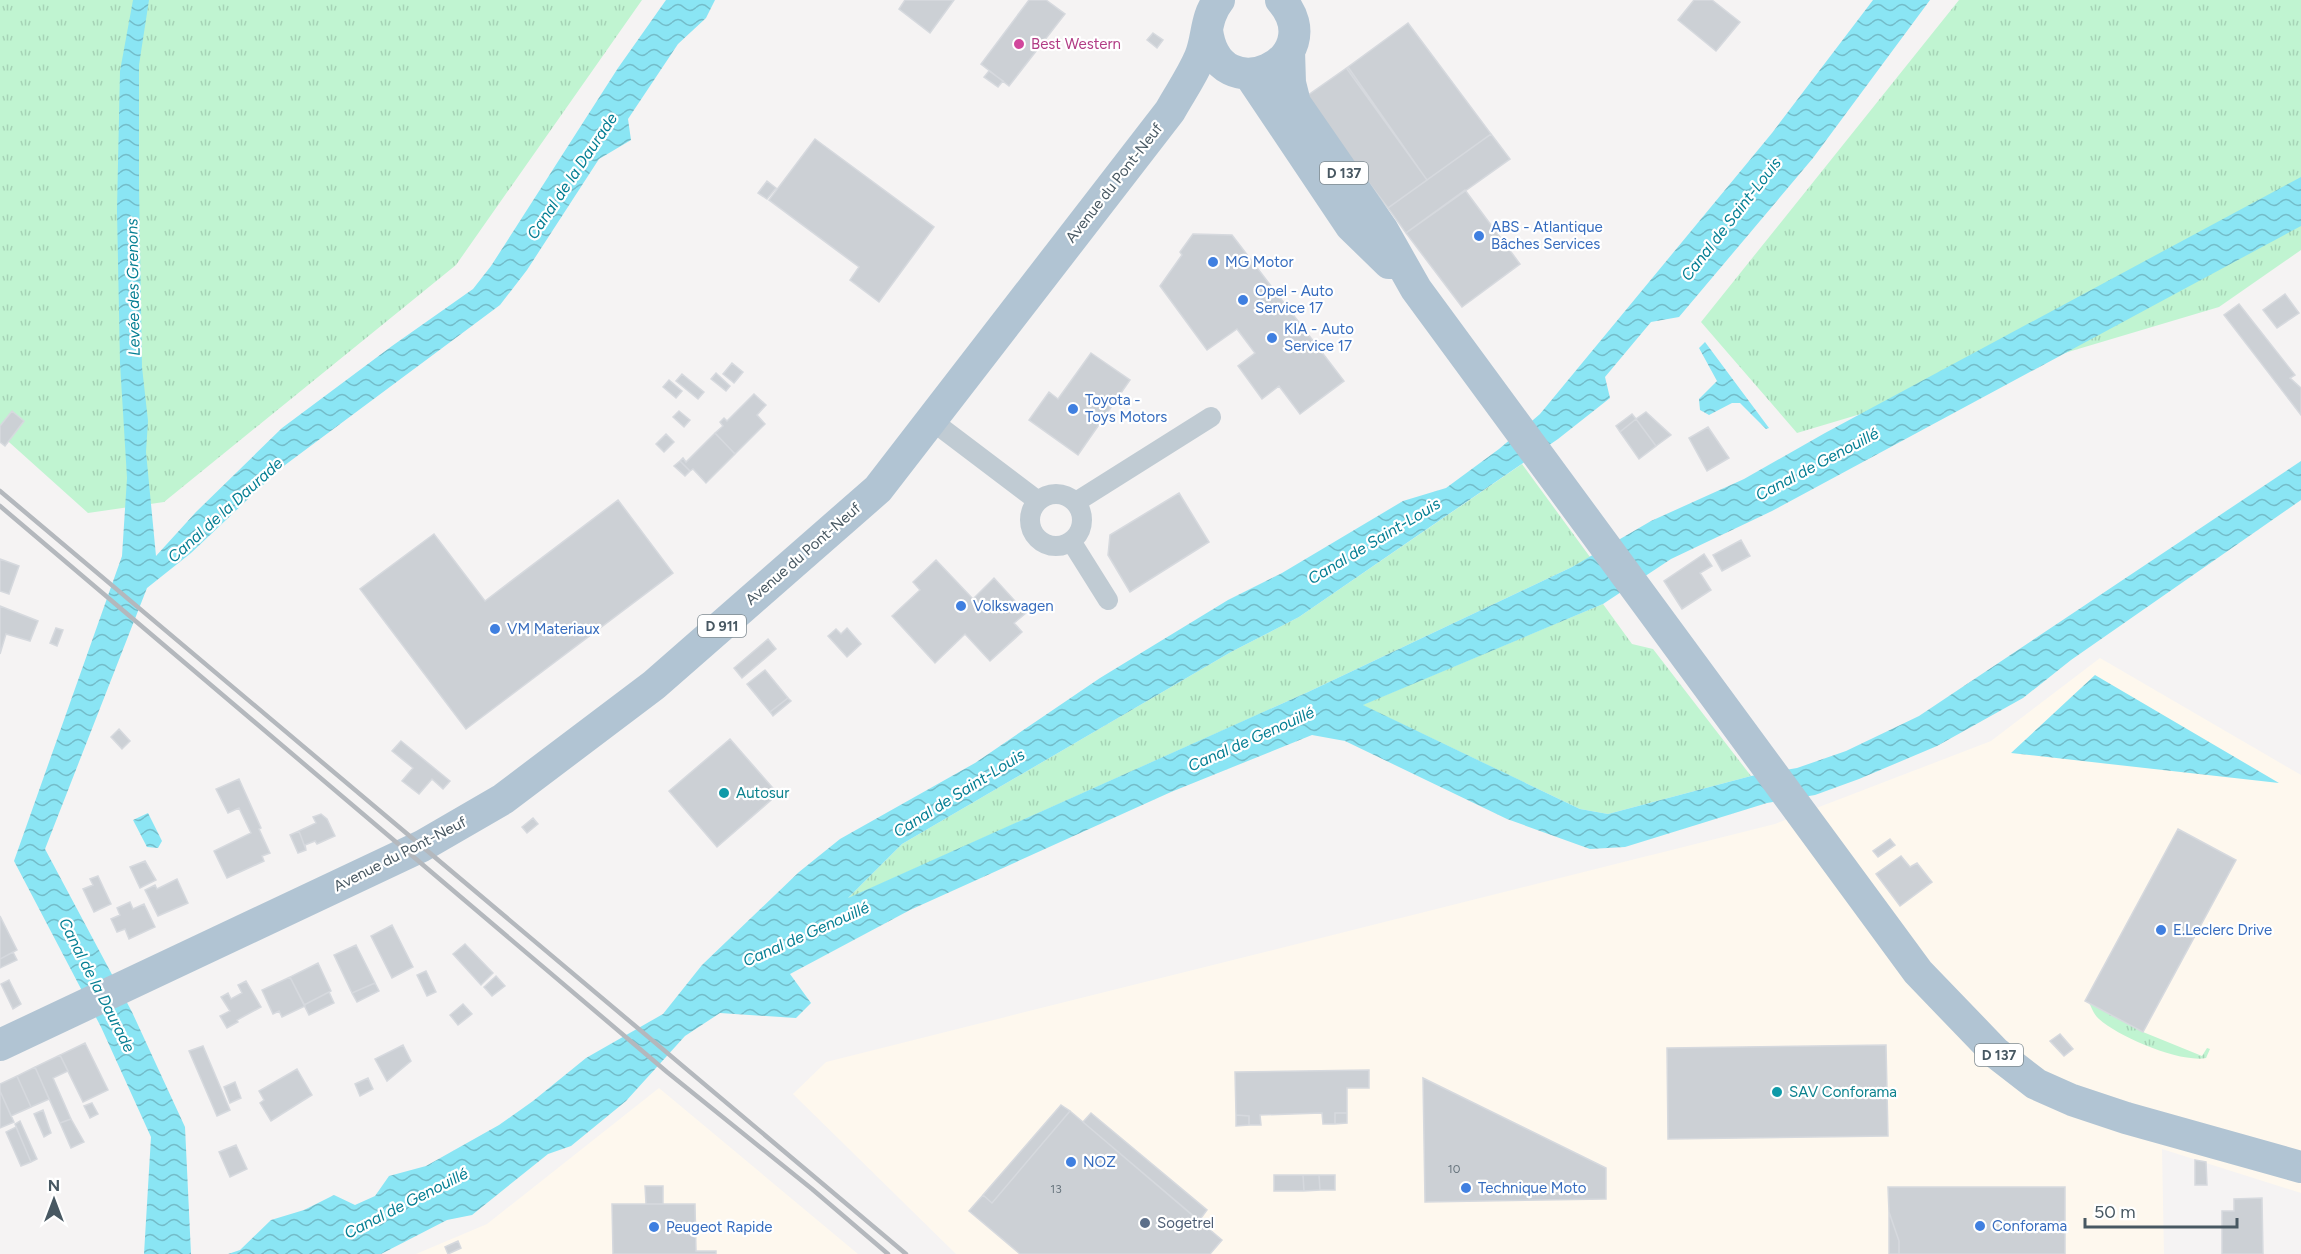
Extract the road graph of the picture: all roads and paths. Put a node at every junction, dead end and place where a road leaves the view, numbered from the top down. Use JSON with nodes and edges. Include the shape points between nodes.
{"nodes":[{"id":1,"x":1290,"y":6,"type":"edge"},
{"id":2,"x":1207,"y":12,"type":"edge"},
{"id":3,"x":1289,"y":51,"type":"junction"},
{"id":4,"x":1242,"y":73,"type":"junction"},
{"id":5,"x":1170,"y":111,"type":"junction"},
{"id":6,"x":1416,"y":289,"type":"junction"},
{"id":7,"x":1211,"y":417,"type":"dead end"},
{"id":8,"x":931,"y":420,"type":"junction"},
{"id":9,"x":1038,"y":501,"type":"junction"},
{"id":10,"x":1076,"y":502,"type":"junction"},
{"id":11,"x":1071,"y":542,"type":"junction"},
{"id":12,"x":1108,"y":600,"type":"dead end"},
{"id":13,"x":0,"y":1045,"type":"edge"},
{"id":14,"x":2301,"y":1167,"type":"edge"}],
"edges":[{"from":1,"to":3,"type":"main road","via":[[1293,41]]},
{"from":2,"to":4,"type":"main road","via":[[1208,43],[1214,56]]},
{"from":2,"to":5,"type":"main road","number":"D 911","via":[[1201,55]]},
{"from":3,"to":4,"type":"main road","via":[[1272,69]]},
{"from":3,"to":6,"type":"main road","number":"D 137","via":[[1295,103],[1382,229]]},
{"from":4,"to":5,"type":"main road","number":"D 911","via":[[1212,83]]},
{"from":4,"to":6,"type":"main road","number":"D 137","via":[[1351,226]]},
{"from":5,"to":8,"type":"main road","name":"Avenue du Pont-Neuf","number":"D 911"},
{"from":6,"to":14,"type":"main road","number":"D 137","via":[[1918,972],[1996,1053],[2036,1084],[2072,1100]]},
{"from":7,"to":10,"type":"street"},
{"from":8,"to":9,"type":"street"},
{"from":8,"to":13,"type":"main road","name":"Avenue du Pont-Neuf","number":"D 911","via":[[878,489],[654,686],[503,799],[410,852]]},
{"from":9,"to":10,"type":"street","via":[[1062,494]]},
{"from":9,"to":11,"type":"street","via":[[1030,516],[1034,533],[1046,544]]},
{"from":10,"to":11,"type":"street","via":[[1082,527]]},
{"from":11,"to":12,"type":"street"}]}
